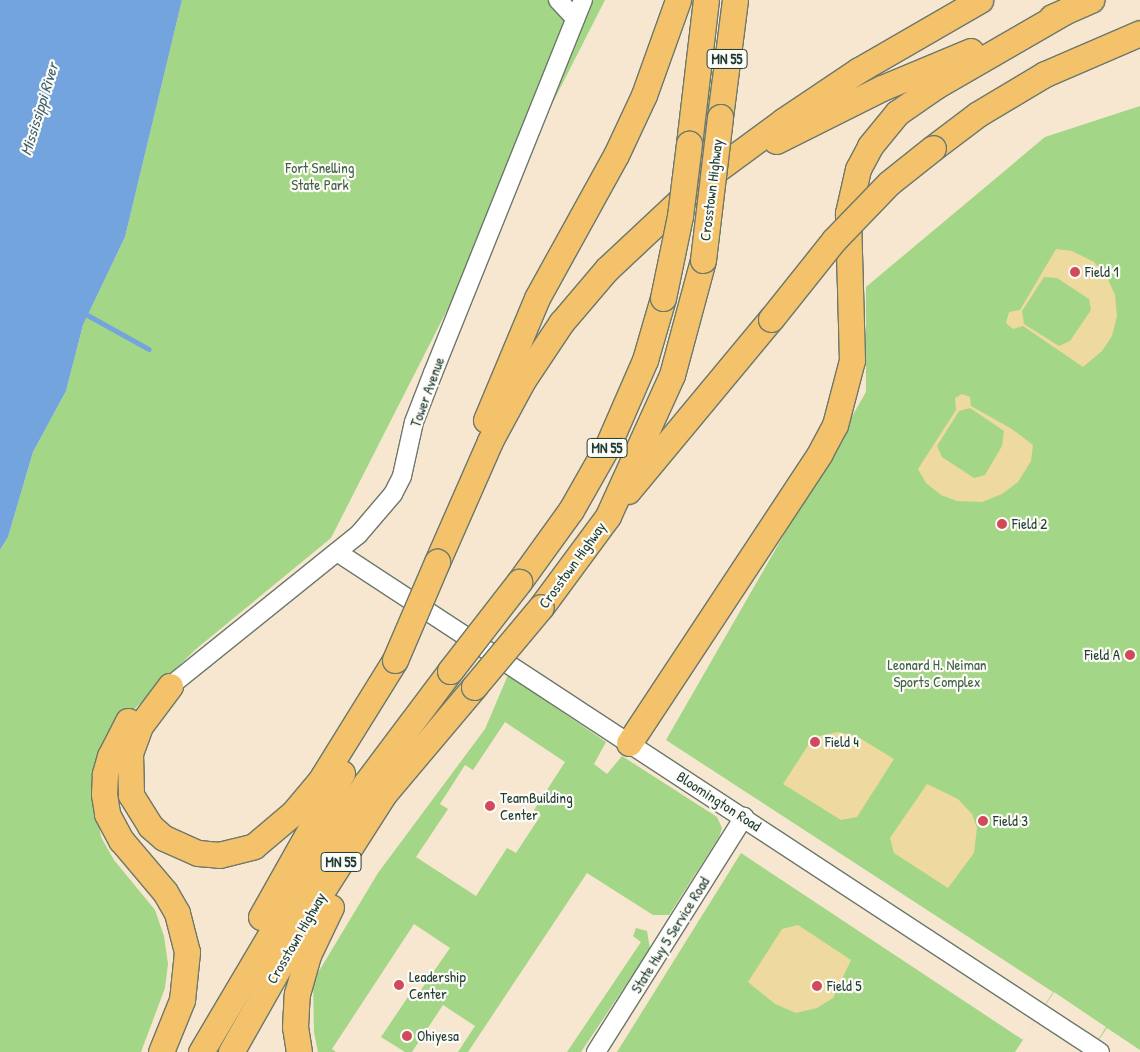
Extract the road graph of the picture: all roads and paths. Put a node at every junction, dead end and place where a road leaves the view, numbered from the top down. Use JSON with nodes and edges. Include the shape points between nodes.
{"nodes":[{"id":1,"x":558,"y":0,"type":"edge"},
{"id":2,"x":583,"y":0,"type":"edge"},
{"id":3,"x":678,"y":0,"type":"edge"},
{"id":4,"x":706,"y":0,"type":"edge"},
{"id":5,"x":735,"y":0,"type":"edge"},
{"id":6,"x":980,"y":0,"type":"edge"},
{"id":7,"x":1091,"y":0,"type":"edge"},
{"id":8,"x":1066,"y":11,"type":"junction"},
{"id":9,"x":575,"y":18,"type":"junction"},
{"id":10,"x":1140,"y":33,"type":"edge"},
{"id":11,"x":732,"y":160,"type":"junction"},
{"id":12,"x":608,"y":516,"type":"junction"},
{"id":13,"x":337,"y":552,"type":"junction"},
{"id":14,"x":437,"y":562,"type":"junction"},
{"id":15,"x":395,"y":660,"type":"junction"},
{"id":16,"x":170,"y":686,"type":"junction"},
{"id":17,"x":474,"y":687,"type":"junction"},
{"id":18,"x":629,"y":743,"type":"junction"},
{"id":19,"x":744,"y":817,"type":"junction"},
{"id":20,"x":161,"y":1052,"type":"edge"},
{"id":21,"x":189,"y":1052,"type":"edge"},
{"id":22,"x":201,"y":1052,"type":"edge"},
{"id":23,"x":231,"y":1052,"type":"edge"},
{"id":24,"x":299,"y":1052,"type":"edge"},
{"id":25,"x":596,"y":1052,"type":"edge"},
{"id":26,"x":1100,"y":1052,"type":"edge"}],
"edges":[{"from":1,"to":9,"type":"street"},
{"from":2,"to":9,"type":"street","name":"Tower Avenue"},
{"from":3,"to":14,"type":"highway","via":[[644,95],[616,155],[537,298],[479,436]]},
{"from":4,"to":22,"type":"highway","name":"Crosstown Highway","number":"MN 55","bridge":true,"via":[[680,216],[663,298],[646,360],[608,445],[571,510],[366,783],[316,856]]},
{"from":5,"to":12,"type":"highway","name":"Crosstown Highway","number":"MN 55","bridge":true,"via":[[703,260],[672,375]]},
{"from":6,"to":11,"type":"highway","via":[[860,70],[783,121]]},
{"from":7,"to":8,"type":"highway"},
{"from":8,"to":11,"type":"highway","via":[[882,88]]},
{"from":8,"to":18,"type":"highway","via":[[936,86],[897,114],[870,146],[858,169],[848,213],[852,360],[835,425],[820,453]]},
{"from":9,"to":13,"type":"street","name":"Tower Avenue","via":[[414,422],[402,476],[393,494],[358,535]]},
{"from":10,"to":12,"type":"highway","bridge":true,"via":[[1045,74],[978,114],[889,183],[834,240]]},
{"from":11,"to":14,"type":"highway","via":[[700,182],[614,263],[561,323],[523,380],[490,441]]},
{"from":12,"to":17,"type":"highway","name":"Crosstown Highway","number":"MN 55","bridge":true,"via":[[541,607]]},
{"from":13,"to":16,"type":"street","name":"Tower Avenue"},
{"from":13,"to":18,"type":"street","name":"Bloomington Road"},
{"from":14,"to":15,"type":"highway","bridge":true},
{"from":15,"to":16,"type":"highway","via":[[320,781],[294,813],[254,846],[219,855],[198,853],[164,838],[150,826],[132,795],[130,753],[140,726]]},
{"from":15,"to":21,"type":"highway","via":[[350,758]]},
{"from":16,"to":20,"type":"highway","via":[[130,718],[110,756],[104,794],[107,814],[122,840],[165,892],[183,933],[187,952],[182,1000]]},
{"from":17,"to":23,"type":"highway","name":"Crosstown Highway","number":"MN 55","via":[[384,794],[322,891]]},
{"from":17,"to":24,"type":"highway","via":[[373,832],[326,916],[308,956],[297,994],[295,1027]]},
{"from":18,"to":19,"type":"street","name":"Bloomington Road"},
{"from":19,"to":25,"type":"street","name":"State Hwy 5 Service Road"},
{"from":19,"to":26,"type":"street","name":"Bloomington Road"}]}
